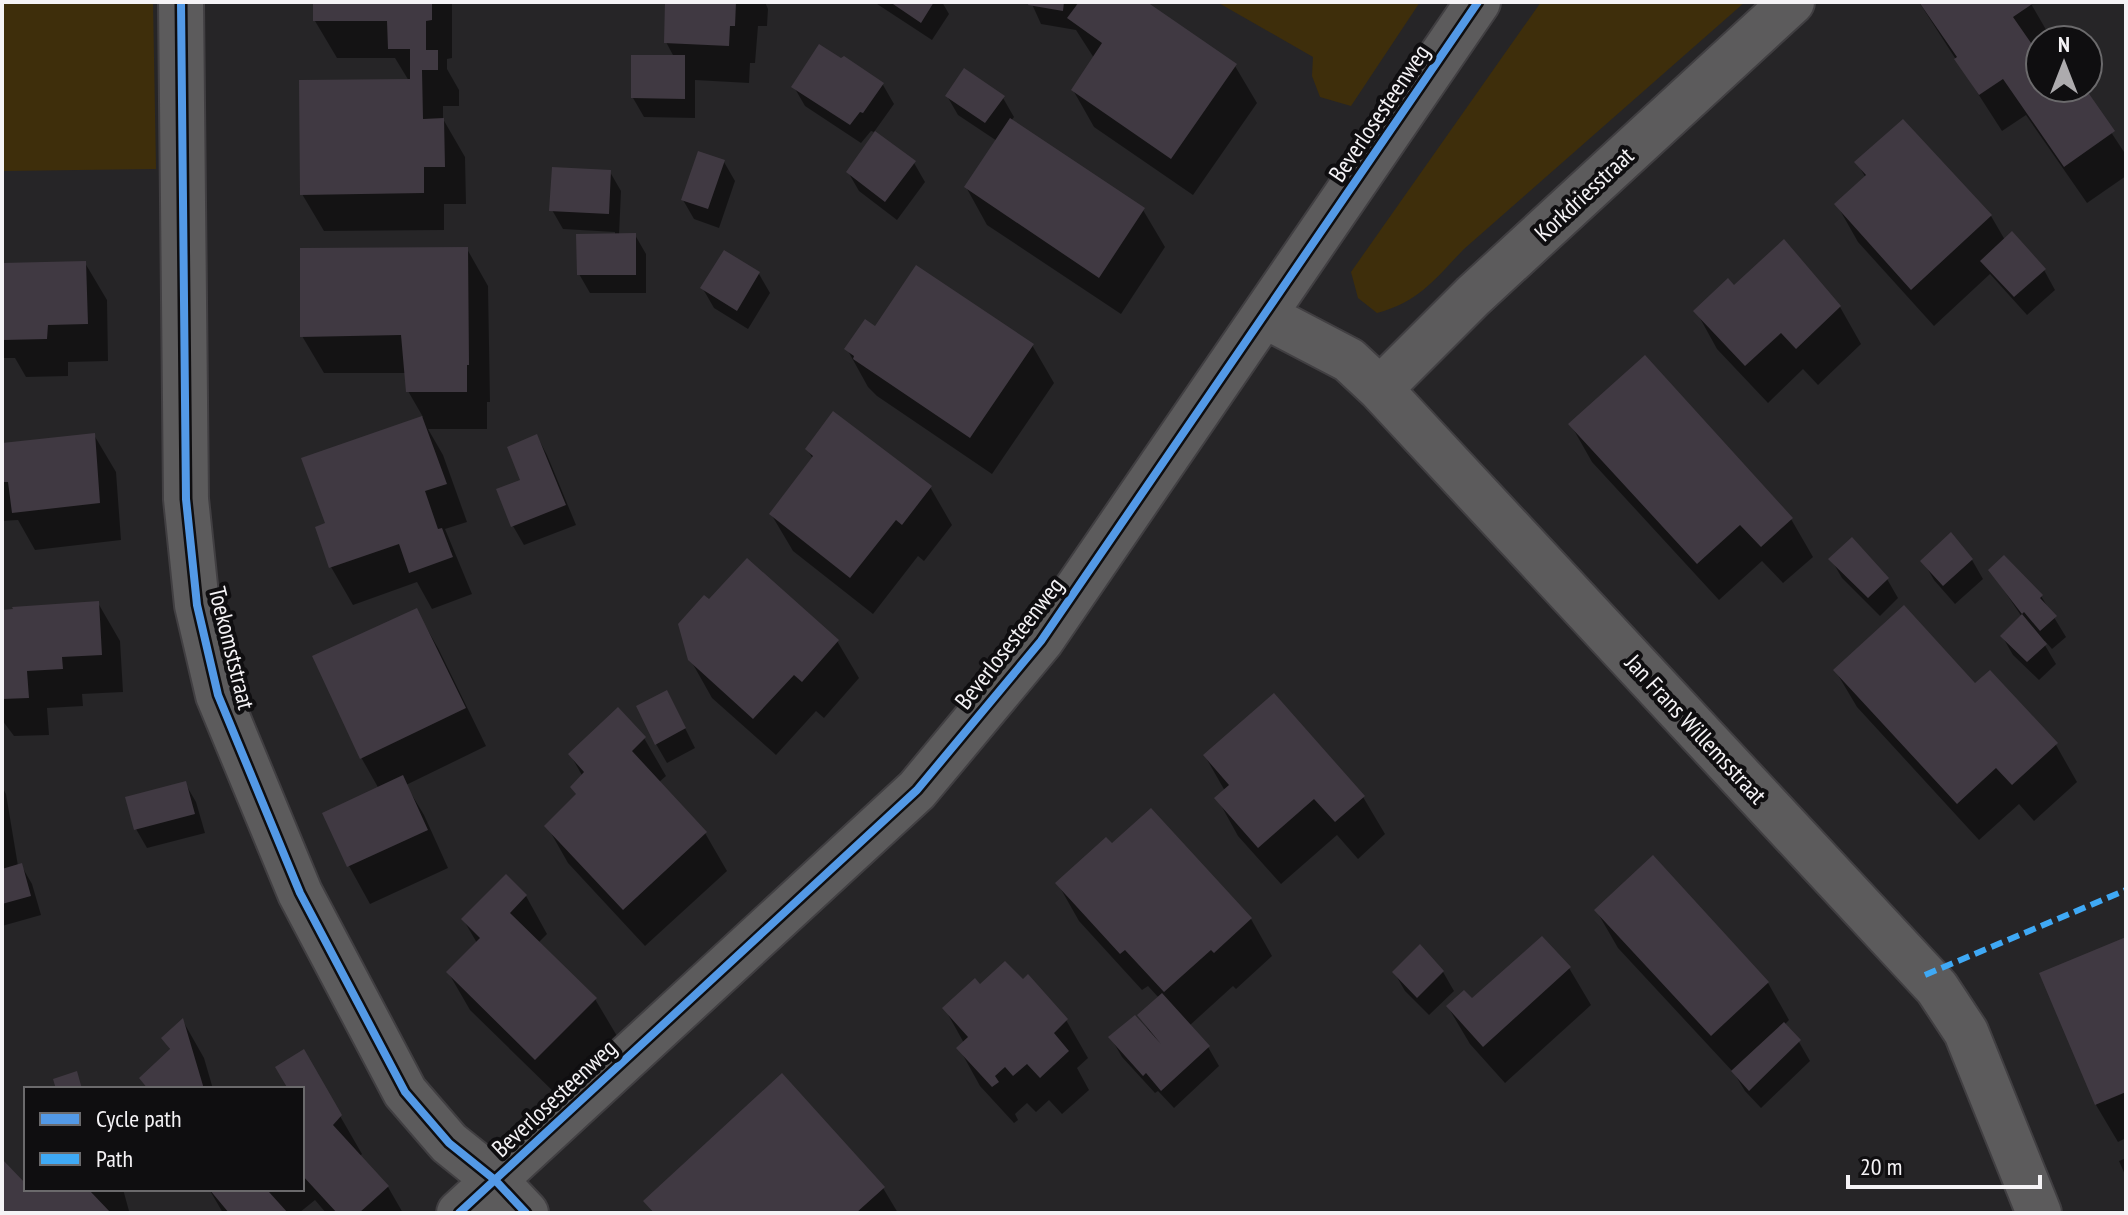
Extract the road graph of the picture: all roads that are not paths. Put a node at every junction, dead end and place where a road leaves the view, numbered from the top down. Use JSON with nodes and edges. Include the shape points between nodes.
{"nodes":[{"id":1,"x":181,"y":2,"type":"edge"},
{"id":2,"x":1478,"y":2,"type":"edge"},
{"id":3,"x":1792,"y":2,"type":"edge"},
{"id":4,"x":1265,"y":316,"type":"junction"},
{"id":5,"x":1380,"y":389,"type":"junction"},
{"id":6,"x":495,"y":1180,"type":"junction"},
{"id":7,"x":459,"y":1213,"type":"edge"},
{"id":8,"x":526,"y":1213,"type":"edge"},
{"id":9,"x":2039,"y":1213,"type":"edge"}],
"edges":[{"from":1,"to":6,"type":"street","name":"Toekomststraat","via":[[186,499],[197,605],[218,695],[300,893],[405,1092],[449,1143]]},
{"from":2,"to":4,"type":"street","name":"Beverlosesteenweg"},
{"from":3,"to":5,"type":"street","name":"Korkdriesstraat","via":[[1473,296]]},
{"from":4,"to":5,"type":"street","name":"Jan Frans Willemsstraat","via":[[1349,360]]},
{"from":4,"to":6,"type":"street","name":"Beverlosesteenweg","via":[[1041,641],[917,790]]},
{"from":5,"to":9,"type":"street","name":"Jan Frans Willemsstraat","via":[[1937,988],[1966,1032]]},
{"from":6,"to":7,"type":"street","name":"Beverlosesteenweg"},
{"from":6,"to":8,"type":"street","name":"Toekomststraat"}]}
